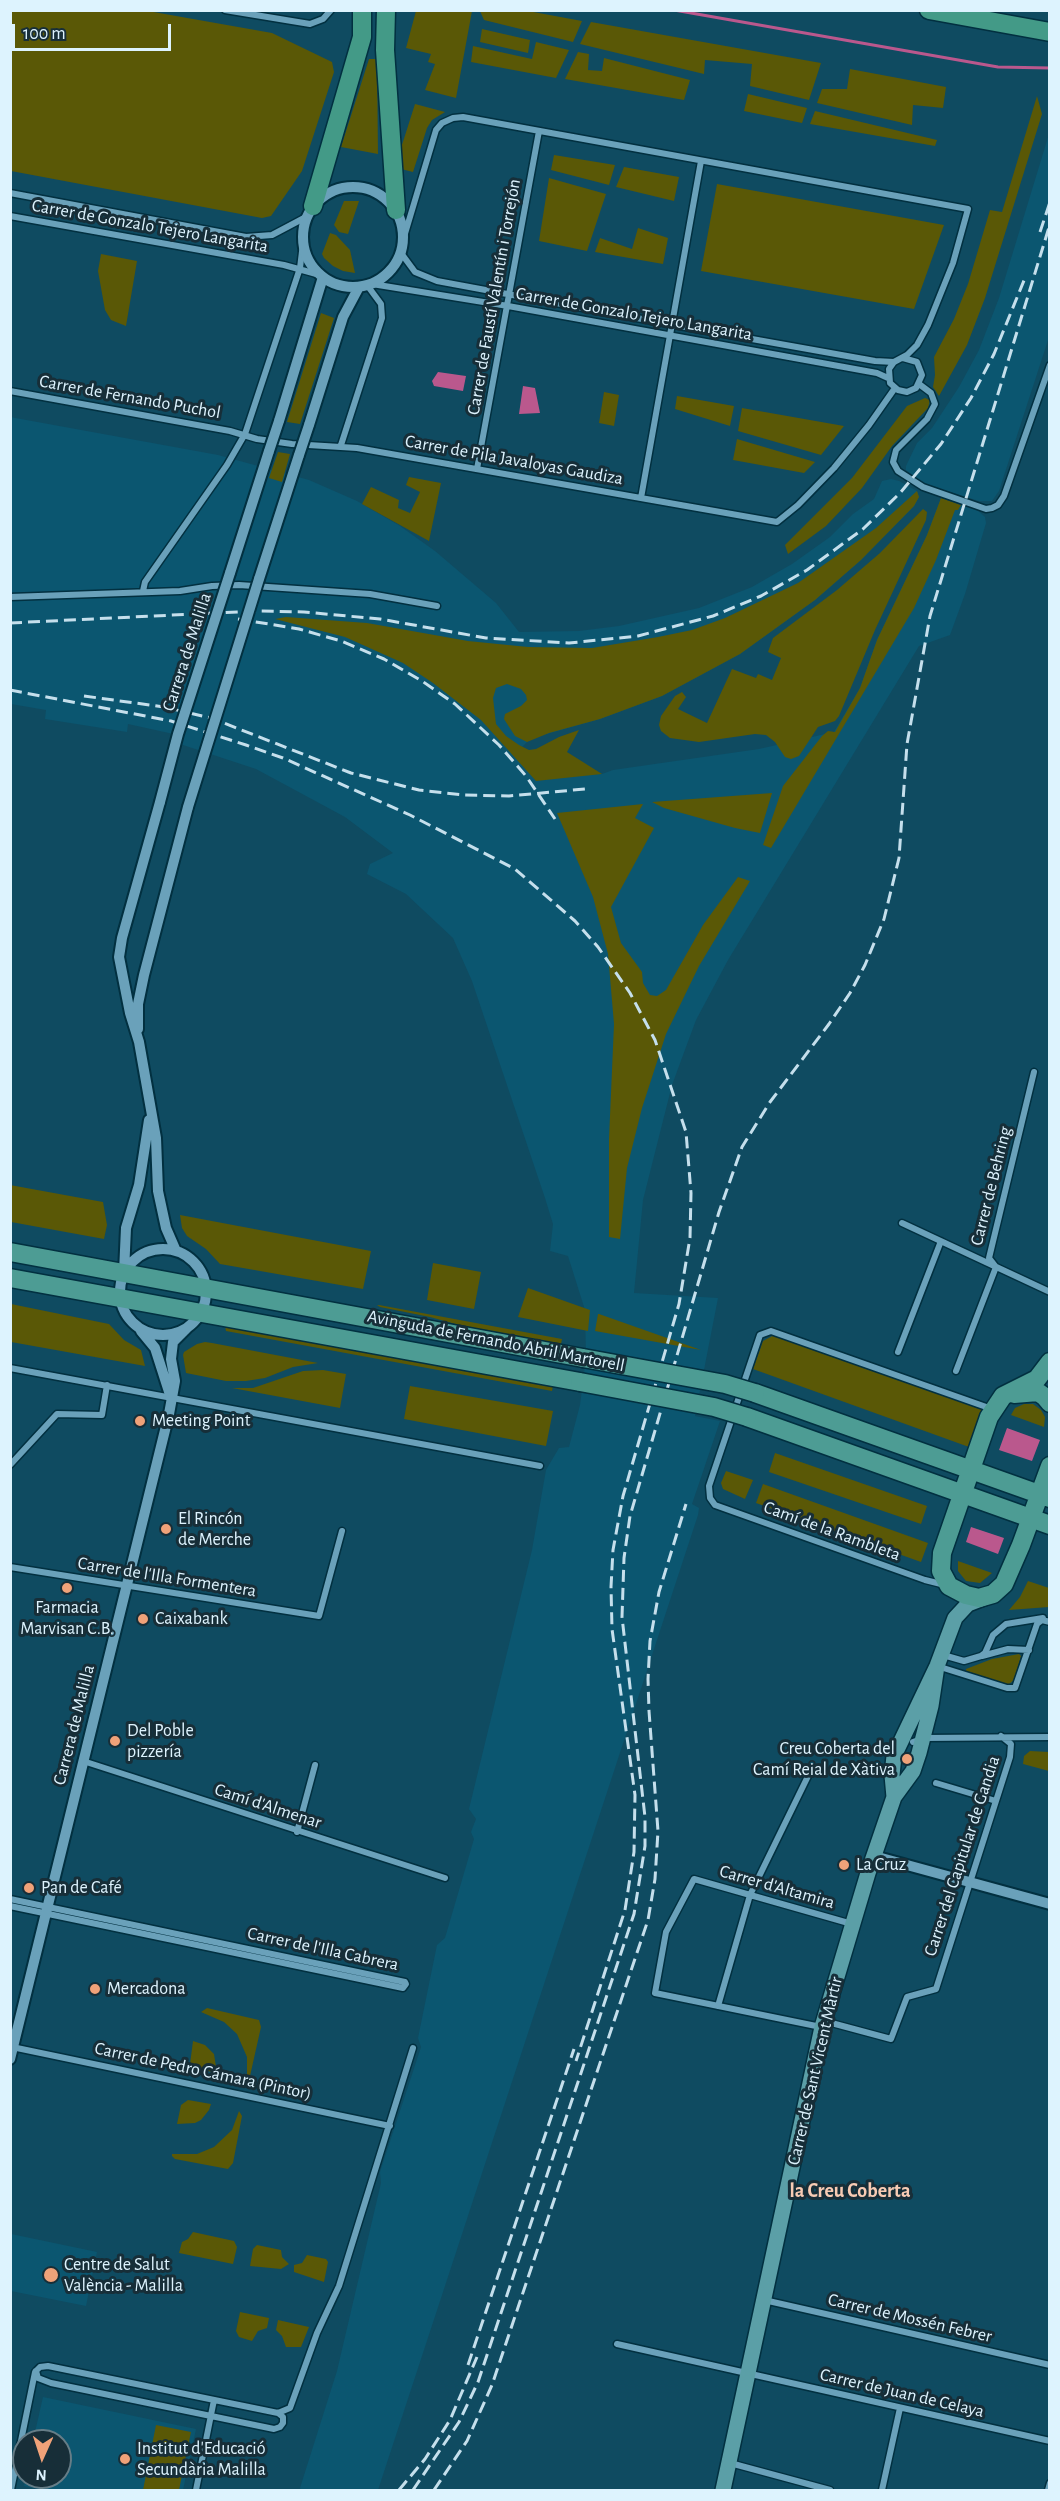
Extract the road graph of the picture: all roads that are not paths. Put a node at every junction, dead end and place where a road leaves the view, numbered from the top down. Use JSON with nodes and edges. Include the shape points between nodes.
{"nodes":[{"id":1,"x":225,"y":10,"type":"edge"},
{"id":2,"x":331,"y":10,"type":"edge"},
{"id":3,"x":362,"y":10,"type":"edge"},
{"id":4,"x":386,"y":10,"type":"edge"},
{"id":5,"x":929,"y":10,"type":"edge"},
{"id":6,"x":1050,"y":32,"type":"edge"},
{"id":7,"x":539,"y":131,"type":"junction"},
{"id":8,"x":701,"y":161,"type":"junction"},
{"id":9,"x":10,"y":193,"type":"edge"},
{"id":10,"x":396,"y":210,"type":"junction"},
{"id":11,"x":310,"y":211,"type":"junction"},
{"id":12,"x":10,"y":216,"type":"edge"},
{"id":13,"x":404,"y":237,"type":"junction"},
{"id":14,"x":303,"y":243,"type":"junction"},
{"id":15,"x":401,"y":253,"type":"junction"},
{"id":16,"x":300,"y":268,"type":"junction"},
{"id":17,"x":321,"y":276,"type":"junction"},
{"id":18,"x":366,"y":285,"type":"junction"},
{"id":19,"x":510,"y":294,"type":"junction"},
{"id":20,"x":508,"y":306,"type":"junction"},
{"id":21,"x":672,"y":324,"type":"junction"},
{"id":22,"x":669,"y":336,"type":"junction"},
{"id":23,"x":917,"y":345,"type":"junction"},
{"id":24,"x":903,"y":358,"type":"junction"},
{"id":25,"x":894,"y":362,"type":"junction"},
{"id":26,"x":1050,"y":365,"type":"edge"},
{"id":27,"x":920,"y":366,"type":"junction"},
{"id":28,"x":888,"y":378,"type":"junction"},
{"id":29,"x":920,"y":384,"type":"junction"},
{"id":30,"x":895,"y":388,"type":"junction"},
{"id":31,"x":10,"y":391,"type":"edge"},
{"id":32,"x":245,"y":434,"type":"junction"},
{"id":33,"x":341,"y":446,"type":"junction"},
{"id":34,"x":477,"y":469,"type":"junction"},
{"id":35,"x":641,"y":498,"type":"junction"},
{"id":36,"x":143,"y":591,"type":"junction"},
{"id":37,"x":10,"y":597,"type":"edge"},
{"id":38,"x":437,"y":606,"type":"dead end"},
{"id":39,"x":138,"y":1042,"type":"junction"},
{"id":40,"x":1034,"y":1072,"type":"dead end"},
{"id":41,"x":150,"y":1117,"type":"junction"},
{"id":42,"x":902,"y":1223,"type":"dead end"},
{"id":43,"x":941,"y":1241,"type":"junction"},
{"id":44,"x":176,"y":1251,"type":"junction"},
{"id":45,"x":10,"y":1252,"type":"edge"},
{"id":46,"x":996,"y":1267,"type":"junction"},
{"id":47,"x":124,"y":1272,"type":"junction"},
{"id":48,"x":10,"y":1278,"type":"edge"},
{"id":49,"x":206,"y":1287,"type":"junction"},
{"id":50,"x":1050,"y":1292,"type":"edge"},
{"id":51,"x":120,"y":1298,"type":"junction"},
{"id":52,"x":201,"y":1313,"type":"junction"},
{"id":53,"x":137,"y":1326,"type":"junction"},
{"id":54,"x":187,"y":1328,"type":"junction"},
{"id":55,"x":898,"y":1352,"type":"dead end"},
{"id":56,"x":10,"y":1368,"type":"edge"},
{"id":57,"x":956,"y":1371,"type":"dead end"},
{"id":58,"x":1049,"y":1371,"type":"edge"},
{"id":59,"x":107,"y":1386,"type":"junction"},
{"id":60,"x":171,"y":1398,"type":"junction"},
{"id":61,"x":998,"y":1402,"type":"junction"},
{"id":62,"x":1050,"y":1403,"type":"edge"},
{"id":63,"x":10,"y":1465,"type":"edge"},
{"id":64,"x":540,"y":1466,"type":"dead end"},
{"id":65,"x":1050,"y":1466,"type":"edge"},
{"id":66,"x":970,"y":1470,"type":"junction"},
{"id":67,"x":962,"y":1494,"type":"junction"},
{"id":68,"x":1044,"y":1496,"type":"edge"},
{"id":69,"x":1031,"y":1518,"type":"junction"},
{"id":70,"x":1050,"y":1525,"type":"edge"},
{"id":71,"x":342,"y":1531,"type":"dead end"},
{"id":72,"x":10,"y":1567,"type":"edge"},
{"id":73,"x":126,"y":1586,"type":"junction"},
{"id":74,"x":949,"y":1586,"type":"junction"},
{"id":75,"x":987,"y":1597,"type":"junction"},
{"id":76,"x":955,"y":1618,"type":"junction"},
{"id":77,"x":1050,"y":1620,"type":"edge"},
{"id":78,"x":1029,"y":1650,"type":"junction"},
{"id":79,"x":981,"y":1656,"type":"junction"},
{"id":80,"x":939,"y":1660,"type":"junction"},
{"id":81,"x":1001,"y":1736,"type":"junction"},
{"id":82,"x":1050,"y":1737,"type":"edge"},
{"id":83,"x":919,"y":1744,"type":"junction"},
{"id":84,"x":898,"y":1748,"type":"junction"},
{"id":85,"x":82,"y":1761,"type":"junction"},
{"id":86,"x":315,"y":1765,"type":"dead end"},
{"id":87,"x":892,"y":1766,"type":"junction"},
{"id":88,"x":811,"y":1770,"type":"dead end"},
{"id":89,"x":913,"y":1771,"type":"junction"},
{"id":90,"x":936,"y":1783,"type":"dead end"},
{"id":91,"x":894,"y":1797,"type":"junction"},
{"id":92,"x":996,"y":1801,"type":"junction"},
{"id":93,"x":297,"y":1832,"type":"junction"},
{"id":94,"x":874,"y":1856,"type":"junction"},
{"id":95,"x":444,"y":1878,"type":"dead end"},
{"id":96,"x":970,"y":1883,"type":"junction"},
{"id":97,"x":750,"y":1895,"type":"junction"},
{"id":98,"x":10,"y":1899,"type":"edge"},
{"id":99,"x":1050,"y":1904,"type":"edge"},
{"id":100,"x":10,"y":1906,"type":"edge"},
{"id":101,"x":47,"y":1910,"type":"junction"},
{"id":102,"x":852,"y":1924,"type":"junction"},
{"id":103,"x":718,"y":2006,"type":"junction"},
{"id":104,"x":823,"y":2024,"type":"junction"},
{"id":105,"x":12,"y":2047,"type":"edge"},
{"id":106,"x":413,"y":2048,"type":"dead end"},
{"id":107,"x":10,"y":2060,"type":"edge"},
{"id":108,"x":390,"y":2126,"type":"junction"},
{"id":109,"x":764,"y":2300,"type":"junction"},
{"id":110,"x":617,"y":2344,"type":"dead end"},
{"id":111,"x":1050,"y":2364,"type":"edge"},
{"id":112,"x":36,"y":2371,"type":"junction"},
{"id":113,"x":748,"y":2374,"type":"junction"},
{"id":114,"x":214,"y":2400,"type":"junction"},
{"id":115,"x":900,"y":2408,"type":"junction"},
{"id":116,"x":278,"y":2413,"type":"junction"},
{"id":117,"x":211,"y":2416,"type":"junction"},
{"id":118,"x":1050,"y":2441,"type":"edge"},
{"id":119,"x":729,"y":2463,"type":"junction"},
{"id":120,"x":1050,"y":2484,"type":"edge"},
{"id":121,"x":11,"y":2490,"type":"edge"},
{"id":122,"x":196,"y":2490,"type":"edge"},
{"id":123,"x":723,"y":2490,"type":"edge"},
{"id":124,"x":830,"y":2490,"type":"edge"},
{"id":125,"x":882,"y":2490,"type":"edge"},
{"id":126,"x":1048,"y":2490,"type":"edge"}],
"edges":[{"from":1,"to":2,"type":"street","via":[[310,24],[323,19]]},
{"from":3,"to":11,"type":"highway","via":[[362,37]]},
{"from":4,"to":10,"type":"highway"},
{"from":5,"to":6,"type":"highway"},
{"from":7,"to":8,"type":"street"},
{"from":7,"to":13,"type":"street","via":[[463,117],[442,123],[433,137]]},
{"from":7,"to":19,"type":"street","name":"Carrer de Faustí Valentín i Torrejón"},
{"from":8,"to":21,"type":"street"},
{"from":8,"to":23,"type":"street","via":[[968,209],[946,285]]},
{"from":9,"to":11,"type":"street","name":"Carrer de Gonzalo Tejero Langarita","via":[[246,237],[272,235]]},
{"from":10,"to":11,"type":"street","via":[[385,198],[355,186],[325,195]]},
{"from":10,"to":13,"type":"street"},
{"from":11,"to":14,"type":"street"},
{"from":12,"to":16,"type":"street","name":"Carrer de Gonzalo Tejero Langarita"},
{"from":13,"to":15,"type":"street"},
{"from":14,"to":16,"type":"street"},
{"from":14,"to":17,"type":"street","via":[[306,255]]},
{"from":15,"to":18,"type":"street","via":[[384,276]]},
{"from":15,"to":19,"type":"street","name":"Carrer de Gonzalo Tejero Langarita","via":[[423,276]]},
{"from":16,"to":17,"type":"street","name":"Carrer de Gonzalo Tejero Langarita"},
{"from":16,"to":32,"type":"street"},
{"from":17,"to":18,"type":"street","via":[[340,285]]},
{"from":17,"to":39,"type":"street","name":"Carrera de Malilla","bridge":true,"via":[[279,421],[178,734],[122,938],[119,957]]},
{"from":18,"to":20,"type":"street","name":"Carrer de Gonzalo Tejero Langarita"},
{"from":18,"to":33,"type":"street","via":[[381,304],[382,318]]},
{"from":18,"to":39,"type":"street","name":"Carrera de Malilla","bridge":true,"via":[[343,317],[188,807],[144,975],[138,1004]]},
{"from":19,"to":20,"type":"street","name":"Carrer de Faustí Valentín i Torrejón"},
{"from":19,"to":21,"type":"street","name":"Carrer de Gonzalo Tejero Langarita"},
{"from":20,"to":22,"type":"street","name":"Carrer de Gonzalo Tejero Langarita"},
{"from":20,"to":34,"type":"street","name":"Carrer de Faustí Valentín i Torrejón"},
{"from":21,"to":22,"type":"street"},
{"from":21,"to":25,"type":"street","name":"Carrer de Gonzalo Tejero Langarita"},
{"from":22,"to":28,"type":"street","name":"Carrer de Gonzalo Tejero Langarita"},
{"from":22,"to":35,"type":"street"},
{"from":23,"to":24,"type":"street"},
{"from":23,"to":27,"type":"street"},
{"from":24,"to":25,"type":"street"},
{"from":24,"to":27,"type":"street"},
{"from":25,"to":28,"type":"street"},
{"from":26,"to":29,"type":"street","via":[[1005,496],[998,506],[986,508],[923,487],[898,471],[893,462],[896,450],[933,411],[934,399]]},
{"from":27,"to":29,"type":"street"},
{"from":28,"to":30,"type":"street"},
{"from":29,"to":30,"type":"street","via":[[907,392]]},
{"from":30,"to":35,"type":"street","name":"Carrer de Pila Javaloyas Gaudiza","via":[[834,468],[777,522]]},
{"from":31,"to":32,"type":"street","name":"Carrer de Fernando Puchol"},
{"from":32,"to":33,"type":"street","name":"Carrer de Pila Javaloyas Gaudiza","via":[[292,444]]},
{"from":32,"to":36,"type":"street","via":[[145,582]]},
{"from":33,"to":34,"type":"street","name":"Carrer de Pila Javaloyas Gaudiza"},
{"from":34,"to":35,"type":"street","name":"Carrer de Pila Javaloyas Gaudiza"},
{"from":36,"to":37,"type":"street"},
{"from":36,"to":38,"type":"street","via":[[239,585],[370,594]]},
{"from":39,"to":41,"type":"street","name":"Carrera de Malilla"},
{"from":40,"to":46,"type":"street","name":"Carrer de Behring","via":[[989,1258]]},
{"from":41,"to":44,"type":"street","name":"Carrera de Malilla","via":[[156,1138],[158,1191]]},
{"from":41,"to":47,"type":"street","name":"Carrera de Malilla","via":[[139,1185],[126,1228]]},
{"from":42,"to":43,"type":"street"},
{"from":43,"to":46,"type":"street"},
{"from":43,"to":55,"type":"street"},
{"from":44,"to":47,"type":"street","via":[[161,1248],[147,1252]]},
{"from":44,"to":49,"type":"street","via":[[199,1267]]},
{"from":45,"to":47,"type":"main road","name":"Avinguda de Fernando Abril Martorell"},
{"from":46,"to":50,"type":"street"},
{"from":46,"to":57,"type":"street","name":"Carrer de Behring"},
{"from":47,"to":49,"type":"main road","name":"Avinguda de Fernando Abril Martorell"},
{"from":47,"to":51,"type":"street","name":"Carrera de Malilla"},
{"from":48,"to":51,"type":"main road","name":"Avinguda de Fernando Abril Martorell"},
{"from":49,"to":52,"type":"street"},
{"from":49,"to":66,"type":"main road","name":"Avinguda de Fernando Abril Martorell","bridge":true,"via":[[725,1384]]},
{"from":51,"to":52,"type":"main road","name":"Avinguda de Fernando Abril Martorell"},
{"from":51,"to":53,"type":"street","via":[[127,1316]]},
{"from":52,"to":54,"type":"street","name":"Carrera de Malilla"},
{"from":52,"to":67,"type":"main road","name":"Avinguda de Fernando Abril Martorell","bridge":true,"via":[[714,1407]]},
{"from":53,"to":54,"type":"street","via":[[164,1335]]},
{"from":53,"to":60,"type":"street","via":[[155,1348]]},
{"from":54,"to":60,"type":"street","name":"Carrera de Malilla","via":[[173,1342],[175,1381]]},
{"from":56,"to":59,"type":"street"},
{"from":58,"to":61,"type":"main road"},
{"from":59,"to":60,"type":"street"},
{"from":59,"to":63,"type":"street","via":[[102,1415],[57,1414]]},
{"from":60,"to":64,"type":"street"},
{"from":60,"to":73,"type":"street","name":"Carrera de Malilla"},
{"from":61,"to":62,"type":"main road","via":[[1038,1392]]},
{"from":61,"to":66,"type":"main road"},
{"from":61,"to":74,"type":"street","name":"Camí de la Rambleta","via":[[771,1331],[760,1335],[709,1486],[715,1505]]},
{"from":65,"to":68,"type":"main road"},
{"from":66,"to":67,"type":"main road"},
{"from":66,"to":68,"type":"main road","name":"Avinguda de Fernando Abril Martorell"},
{"from":67,"to":69,"type":"main road","name":"Avinguda de Fernando Abril Martorell"},
{"from":67,"to":74,"type":"main road","via":[[940,1562],[940,1571]]},
{"from":68,"to":69,"type":"main road"},
{"from":69,"to":70,"type":"main road","name":"Avinguda de Fernando Abril Martorell"},
{"from":69,"to":75,"type":"main road","via":[[1004,1584]]},
{"from":71,"to":73,"type":"street","name":"Carrer de l'Illa Formentera","via":[[319,1616]]},
{"from":72,"to":73,"type":"street","name":"Carrer de l'Illa Formentera"},
{"from":73,"to":85,"type":"street","name":"Carrera de Malilla"},
{"from":74,"to":75,"type":"main road","via":[[966,1595]]},
{"from":74,"to":76,"type":"main road"},
{"from":75,"to":76,"type":"main road","via":[[968,1604]]},
{"from":76,"to":80,"type":"main road","name":"Carrer de Sant Vicent Màrtir"},
{"from":77,"to":78,"type":"street","via":[[1037,1624]]},
{"from":77,"to":79,"type":"street","via":[[1006,1624],[993,1635]]},
{"from":78,"to":79,"type":"street","via":[[1008,1649]]},
{"from":78,"to":80,"type":"street","via":[[1017,1685],[1011,1689]]},
{"from":79,"to":80,"type":"street","via":[[964,1661]]},
{"from":80,"to":83,"type":"main road","name":"Carrer de Sant Vicent Màrtir"},
{"from":80,"to":84,"type":"main road","name":"Carrer de Sant Vicent Màrtir"},
{"from":81,"to":82,"type":"street"},
{"from":81,"to":83,"type":"street"},
{"from":81,"to":92,"type":"street","name":"Carrer del Capitular de Gandia","via":[[1011,1744],[1011,1749]]},
{"from":83,"to":84,"type":"main road","via":[[905,1742]]},
{"from":83,"to":89,"type":"main road","name":"Carrer de Sant Vicent Màrtir"},
{"from":84,"to":87,"type":"main road","name":"Carrer de Sant Vicent Màrtir"},
{"from":85,"to":93,"type":"street","name":"Camí d'Almenar"},
{"from":85,"to":101,"type":"street","name":"Carrera de Malilla"},
{"from":86,"to":93,"type":"street"},
{"from":87,"to":89,"type":"main road","via":[[900,1777]]},
{"from":87,"to":91,"type":"main road","name":"Carrer de Sant Vicent Màrtir"},
{"from":88,"to":97,"type":"street"},
{"from":89,"to":91,"type":"main road","name":"Carrer de Sant Vicent Màrtir"},
{"from":90,"to":92,"type":"street"},
{"from":91,"to":94,"type":"main road","name":"Carrer de Sant Vicent Màrtir"},
{"from":92,"to":96,"type":"street","name":"Carrer del Capitular de Gandia"},
{"from":93,"to":95,"type":"street","name":"Camí d'Almenar"},
{"from":94,"to":96,"type":"street"},
{"from":94,"to":102,"type":"main road","name":"Carrer de Sant Vicent Màrtir"},
{"from":96,"to":99,"type":"street"},
{"from":96,"to":104,"type":"street","name":"Carrer del Capitular de Gandia","via":[[936,1989],[907,1997],[891,2038]]},
{"from":97,"to":102,"type":"street","name":"Carrer d'Altamira"},
{"from":97,"to":103,"type":"street"},
{"from":97,"to":103,"type":"street","name":"Carrer d'Altamira","via":[[694,1880],[666,1932],[655,1993]]},
{"from":98,"to":101,"type":"street","name":"Carrer de l'Illa Cabrera"},
{"from":100,"to":101,"type":"street","name":"Carrer de l'Illa Cabrera"},
{"from":101,"to":101,"type":"street","name":"Carrer de l'Illa Cabrera","via":[[403,1989],[406,1984],[405,1982]]},
{"from":101,"to":105,"type":"street","name":"Carrera de Malilla"},
{"from":102,"to":104,"type":"main road","name":"Carrer de Sant Vicent Màrtir"},
{"from":103,"to":104,"type":"street"},
{"from":104,"to":109,"type":"main road","name":"Carrer de Sant Vicent Màrtir"},
{"from":105,"to":107,"type":"street","name":"Carrera de Malilla"},
{"from":105,"to":108,"type":"street","name":"Carrer de Pedro Cámara (Pintor)"},
{"from":106,"to":108,"type":"street"},
{"from":108,"to":116,"type":"street","via":[[339,2286],[316,2333],[290,2408]]},
{"from":109,"to":111,"type":"street","name":"Carrer de Mossén Febrer"},
{"from":109,"to":113,"type":"main road","name":"Carrer de Sant Vicent Màrtir"},
{"from":110,"to":113,"type":"street","name":"Carrer de Juan de Celaya"},
{"from":112,"to":114,"type":"street","via":[[48,2366]]},
{"from":112,"to":117,"type":"street","via":[[38,2378],[51,2383]]},
{"from":112,"to":121,"type":"street"},
{"from":113,"to":115,"type":"street","name":"Carrer de Juan de Celaya"},
{"from":113,"to":119,"type":"main road","name":"Carrer de Sant Vicent Màrtir"},
{"from":114,"to":116,"type":"street"},
{"from":114,"to":117,"type":"street"},
{"from":115,"to":118,"type":"street","name":"Carrer de Juan de Celaya"},
{"from":115,"to":125,"type":"street"},
{"from":116,"to":117,"type":"street","via":[[283,2423],[274,2429]]},
{"from":117,"to":122,"type":"street"},
{"from":119,"to":123,"type":"main road","name":"Carrer de Sant Vicent Màrtir"},
{"from":119,"to":124,"type":"street"},
{"from":120,"to":126,"type":"street"}]}
